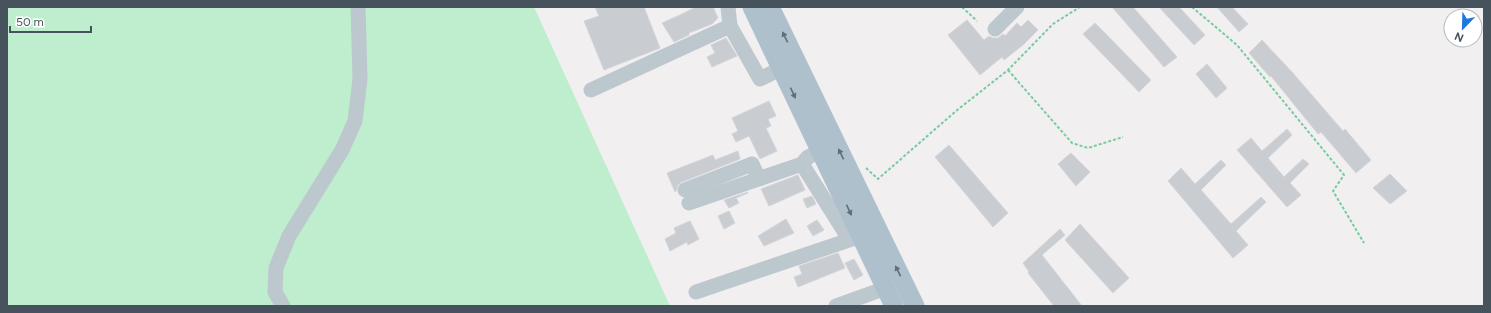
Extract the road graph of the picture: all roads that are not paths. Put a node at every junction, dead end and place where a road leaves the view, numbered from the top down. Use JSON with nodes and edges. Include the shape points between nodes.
{"nodes":[{"id":1,"x":358,"y":7,"type":"edge"},
{"id":2,"x":728,"y":7,"type":"edge"},
{"id":3,"x":752,"y":7,"type":"edge"},
{"id":4,"x":770,"y":7,"type":"edge"},
{"id":5,"x":1018,"y":7,"type":"edge"},
{"id":6,"x":730,"y":26,"type":"junction"},
{"id":7,"x":995,"y":29,"type":"dead end"},
{"id":8,"x":789,"y":64,"type":"junction"},
{"id":9,"x":591,"y":90,"type":"dead end"},
{"id":10,"x":821,"y":151,"type":"junction"},
{"id":11,"x":802,"y":164,"type":"junction"},
{"id":12,"x":687,"y":196,"type":"dead end"},
{"id":13,"x":855,"y":237,"type":"junction"},
{"id":14,"x":886,"y":288,"type":"junction"},
{"id":15,"x":696,"y":292,"type":"dead end"},
{"id":16,"x":282,"y":306,"type":"edge"},
{"id":17,"x":836,"y":306,"type":"edge"},
{"id":18,"x":894,"y":306,"type":"edge"},
{"id":19,"x":915,"y":306,"type":"edge"}],
"edges":[{"from":1,"to":16,"type":"street","via":[[360,79],[355,121],[342,150],[289,236],[276,268],[275,292]]},
{"from":2,"to":6,"type":"street"},
{"from":3,"to":8,"type":"main road"},
{"from":8,"to":4,"type":"main road","one_way":true},
{"from":5,"to":7,"type":"street"},
{"from":6,"to":8,"type":"street","via":[[760,79]]},
{"from":6,"to":9,"type":"street"},
{"from":8,"to":10,"type":"main road","one_way":true},
{"from":19,"to":8,"type":"main road","one_way":true},
{"from":10,"to":11,"type":"street","via":[[808,157]]},
{"from":10,"to":13,"type":"main road","one_way":true},
{"from":11,"to":12,"type":"street","via":[[759,179]]},
{"from":11,"to":13,"type":"street"},
{"from":13,"to":14,"type":"main road"},
{"from":13,"to":15,"type":"street"},
{"from":14,"to":17,"type":"street"},
{"from":14,"to":18,"type":"main road"}]}
